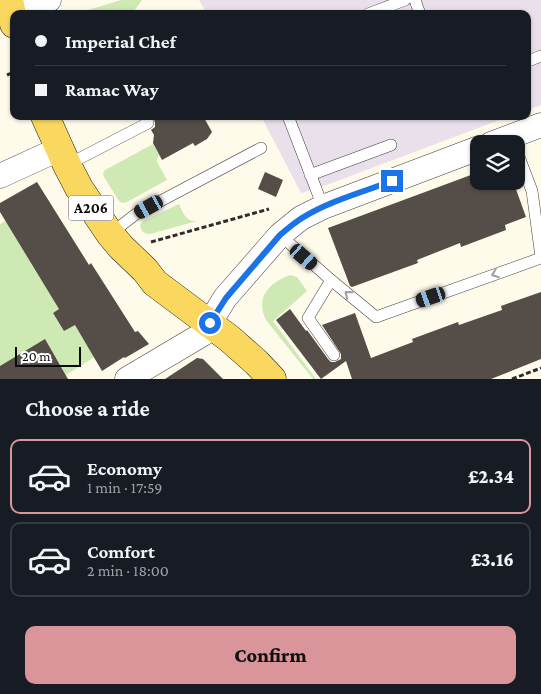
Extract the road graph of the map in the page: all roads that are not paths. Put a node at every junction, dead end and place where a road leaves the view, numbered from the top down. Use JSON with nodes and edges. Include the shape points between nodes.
{"nodes":[{"id":1,"x":49,"y":0,"type":"edge"},
{"id":2,"x":405,"y":0,"type":"edge"},
{"id":3,"x":17,"y":10,"type":"edge"},
{"id":4,"x":379,"y":10,"type":"edge"},
{"id":5,"x":47,"y":120,"type":"edge"},
{"id":6,"x":289,"y":120,"type":"edge"},
{"id":7,"x":148,"y":123,"type":"dead end"},
{"id":8,"x":541,"y":125,"type":"edge"},
{"id":9,"x":523,"y":135,"type":"edge"},
{"id":10,"x":391,"y":145,"type":"dead end"},
{"id":11,"x":261,"y":148,"type":"dead end"},
{"id":12,"x":470,"y":151,"type":"edge"},
{"id":13,"x":63,"y":157,"type":"junction"},
{"id":14,"x":525,"y":172,"type":"edge"},
{"id":15,"x":310,"y":175,"type":"junction"},
{"id":16,"x":0,"y":176,"type":"edge"},
{"id":17,"x":536,"y":190,"type":"edge"},
{"id":18,"x":323,"y":207,"type":"junction"},
{"id":19,"x":110,"y":234,"type":"junction"},
{"id":20,"x":280,"y":235,"type":"junction"},
{"id":21,"x":541,"y":257,"type":"edge"},
{"id":22,"x":331,"y":280,"type":"junction"},
{"id":23,"x":210,"y":323,"type":"junction"},
{"id":24,"x":334,"y":354,"type":"dead end"},
{"id":25,"x":127,"y":379,"type":"edge"},
{"id":26,"x":272,"y":379,"type":"edge"}],
"edges":[{"from":1,"to":3,"type":"street"},
{"from":2,"to":4,"type":"lane"},
{"from":5,"to":13,"type":"main road","number":"A206"},
{"from":6,"to":15,"type":"lane"},
{"from":7,"to":13,"type":"lane"},
{"from":8,"to":9,"type":"street"},
{"from":10,"to":15,"type":"lane"},
{"from":11,"to":19,"type":"lane","via":[[136,214]]},
{"from":12,"to":18,"type":"street"},
{"from":13,"to":16,"type":"street"},
{"from":13,"to":19,"type":"main road","number":"A206"},
{"from":14,"to":17,"type":"lane"},
{"from":15,"to":18,"type":"lane"},
{"from":17,"to":21,"type":"lane"},
{"from":18,"to":20,"type":"street"},
{"from":19,"to":23,"type":"main road","number":"A206","via":[[155,283]]},
{"from":20,"to":22,"type":"lane"},
{"from":20,"to":23,"type":"street","via":[[226,298]]},
{"from":21,"to":22,"type":"lane","one_way":true,"via":[[376,317]]},
{"from":22,"to":24,"type":"lane","via":[[308,318]]},
{"from":23,"to":25,"type":"street","via":[[203,334]]},
{"from":23,"to":26,"type":"main road","number":"A206"}]}
